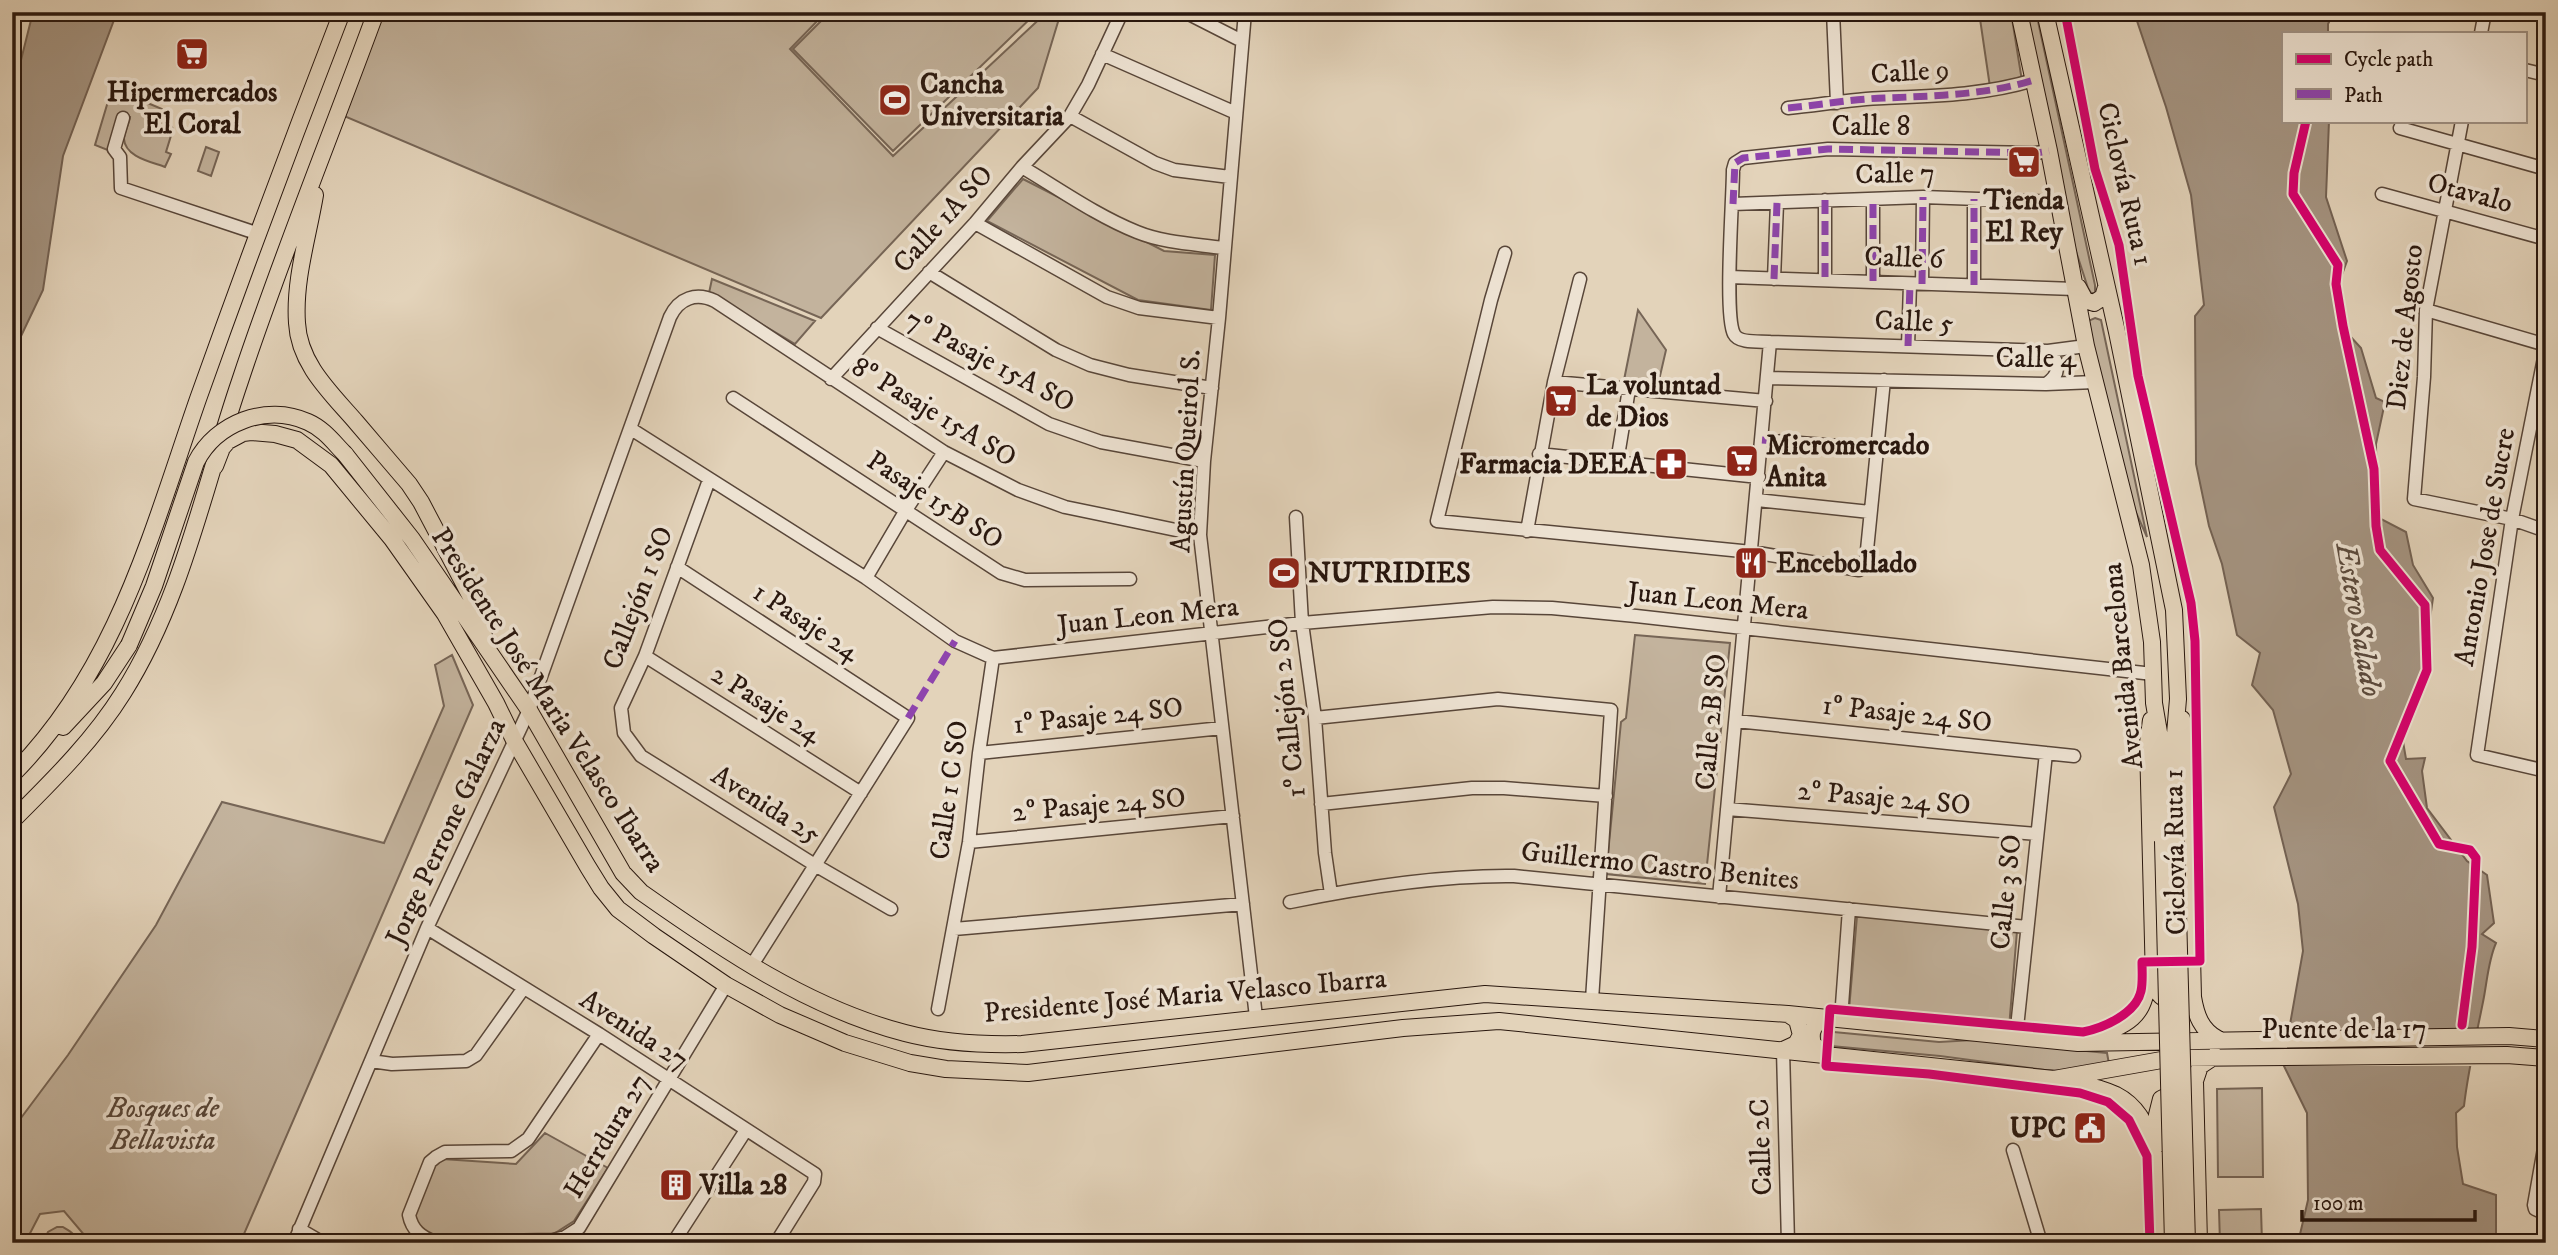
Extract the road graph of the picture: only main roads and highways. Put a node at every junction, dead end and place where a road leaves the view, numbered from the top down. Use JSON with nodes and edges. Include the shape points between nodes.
{"nodes":[{"id":1,"x":341,"y":12,"type":"edge"},
{"id":2,"x":376,"y":12,"type":"edge"},
{"id":3,"x":2019,"y":12,"type":"edge"},
{"id":4,"x":2045,"y":12,"type":"edge"},
{"id":5,"x":321,"y":158,"type":"junction"},
{"id":6,"x":2072,"y":268,"type":"junction"},
{"id":7,"x":2106,"y":287,"type":"junction"},
{"id":8,"x":2082,"y":324,"type":"junction"},
{"id":9,"x":2117,"y":332,"type":"junction"},
{"id":10,"x":215,"y":466,"type":"junction"},
{"id":11,"x":486,"y":648,"type":"junction"},
{"id":12,"x":2178,"y":698,"type":"junction"},
{"id":13,"x":2154,"y":703,"type":"junction"},
{"id":14,"x":38,"y":748,"type":"junction"},
{"id":15,"x":12,"y":775,"type":"edge"},
{"id":16,"x":12,"y":821,"type":"edge"},
{"id":17,"x":2170,"y":841,"type":"junction"},
{"id":18,"x":2152,"y":904,"type":"junction"},
{"id":19,"x":2193,"y":980,"type":"junction"},
{"id":20,"x":1398,"y":1002,"type":"junction"},
{"id":21,"x":1788,"y":1014,"type":"junction"},
{"id":22,"x":1828,"y":1018,"type":"junction"},
{"id":23,"x":1403,"y":1028,"type":"junction"},
{"id":24,"x":2546,"y":1039,"type":"edge"},
{"id":25,"x":2078,"y":1043,"type":"junction"},
{"id":26,"x":2222,"y":1047,"type":"junction"},
{"id":27,"x":1783,"y":1050,"type":"junction"},
{"id":28,"x":1824,"y":1054,"type":"junction"},
{"id":29,"x":2546,"y":1058,"type":"edge"},
{"id":30,"x":2054,"y":1079,"type":"junction"},
{"id":31,"x":2196,"y":1114,"type":"junction"},
{"id":32,"x":2158,"y":1173,"type":"junction"},
{"id":33,"x":2160,"y":1243,"type":"edge"},
{"id":34,"x":2173,"y":1243,"type":"edge"},
{"id":35,"x":2186,"y":1243,"type":"edge"},
{"id":36,"x":2199,"y":1243,"type":"edge"}],
"edges":[{"from":1,"to":14,"type":"main road","via":[[127,601],[89,676]]},
{"from":2,"to":5,"type":"main road"},
{"from":3,"to":6,"type":"main road","name":"Avenida Barcelona"},
{"from":4,"to":7,"type":"main road","name":"Avenida Barcelona"},
{"from":5,"to":10,"type":"main road","via":[[239,382]]},
{"from":5,"to":11,"type":"main road","via":[[299,281],[297,323],[303,350],[320,380],[421,502],[482,618]]},
{"from":6,"to":7,"type":"main road","via":[[2085,300],[2100,302]]},
{"from":6,"to":8,"type":"main road","name":"Avenida Barcelona"},
{"from":7,"to":9,"type":"main road","name":"Avenida Barcelona"},
{"from":8,"to":9,"type":"main road","via":[[2089,312],[2100,311],[2109,316]]},
{"from":8,"to":13,"type":"main road","name":"Avenida Barcelona","via":[[2141,565]]},
{"from":9,"to":12,"type":"main road","name":"Avenida Barcelona","via":[[2174,610]]},
{"from":10,"to":16,"type":"main road","via":[[170,598],[138,668],[98,730]]},
{"from":10,"to":23,"type":"main road","name":"Presidente José Maria Velasco Ibarra","via":[[228,441],[251,432],[297,440],[331,465],[445,614],[587,867],[618,908],[726,985],[780,1015],[845,1043],[910,1063],[1028,1073]]},
{"from":11,"to":14,"type":"main road","name":"Presidente José Maria Velasco Ibarra","bridge":true,"via":[[412,539],[345,454],[316,427],[288,417],[244,420],[218,433],[196,462],[129,645],[80,712]]},
{"from":11,"to":20,"type":"main road","name":"Presidente José Maria Velasco Ibarra","via":[[529,710],[623,873],[641,892],[752,965],[843,1012],[905,1033],[943,1040],[1022,1044]]},
{"from":12,"to":17,"type":"main road","name":"Avenida Barcelona"},
{"from":12,"to":19,"type":"main road","via":[[2187,747]]},
{"from":13,"to":17,"type":"main road","name":"Avenida Barcelona"},
{"from":13,"to":18,"type":"main road","via":[[2148,743]]},
{"from":14,"to":15,"type":"main road"},
{"from":17,"to":34,"type":"main road","name":"Avenida Barcelona","bridge":true},
{"from":17,"to":35,"type":"main road","name":"Avenida Barcelona","bridge":true},
{"from":18,"to":19,"type":"main road","via":[[2155,989],[2165,999],[2180,999]]},
{"from":18,"to":25,"type":"main road","via":[[2143,1006],[2111,1031]]},
{"from":19,"to":26,"type":"main road","via":[[2199,1020]]},
{"from":20,"to":21,"type":"main road","name":"Presidente José Maria Velasco Ibarra","via":[[1485,994]]},
{"from":20,"to":23,"type":"main road","via":[[1392,1006],[1391,1020]]},
{"from":21,"to":22,"type":"main road","name":"Presidente José Maria Velasco Ibarra"},
{"from":21,"to":27,"type":"main road","via":[[1797,1020],[1801,1035]]},
{"from":22,"to":25,"type":"main road","name":"Presidente José Maria Velasco Ibarra"},
{"from":22,"to":28,"type":"main road","via":[[1811,1034],[1816,1049]]},
{"from":23,"to":27,"type":"main road","name":"Presidente José Maria Velasco Ibarra","via":[[1499,1021]]},
{"from":24,"to":26,"type":"main road","name":"Puente de la 17","via":[[2509,1036]]},
{"from":25,"to":26,"type":"main road","name":"Presidente José Maria Velasco Ibarra"},
{"from":26,"to":29,"type":"main road","name":"Puente de la 17"},
{"from":26,"to":30,"type":"main road","name":"Presidente José Maria Velasco Ibarra"},
{"from":26,"to":31,"type":"main road","via":[[2196,1072]]},
{"from":27,"to":28,"type":"main road","name":"Presidente José Maria Velasco Ibarra"},
{"from":28,"to":30,"type":"main road","name":"Presidente José Maria Velasco Ibarra"},
{"from":30,"to":32,"type":"main road","via":[[2096,1087],[2127,1103],[2149,1136]]},
{"from":31,"to":32,"type":"main road","via":[[2187,1095],[2174,1093],[2161,1099]]},
{"from":31,"to":36,"type":"main road"},
{"from":32,"to":33,"type":"main road"}]}
